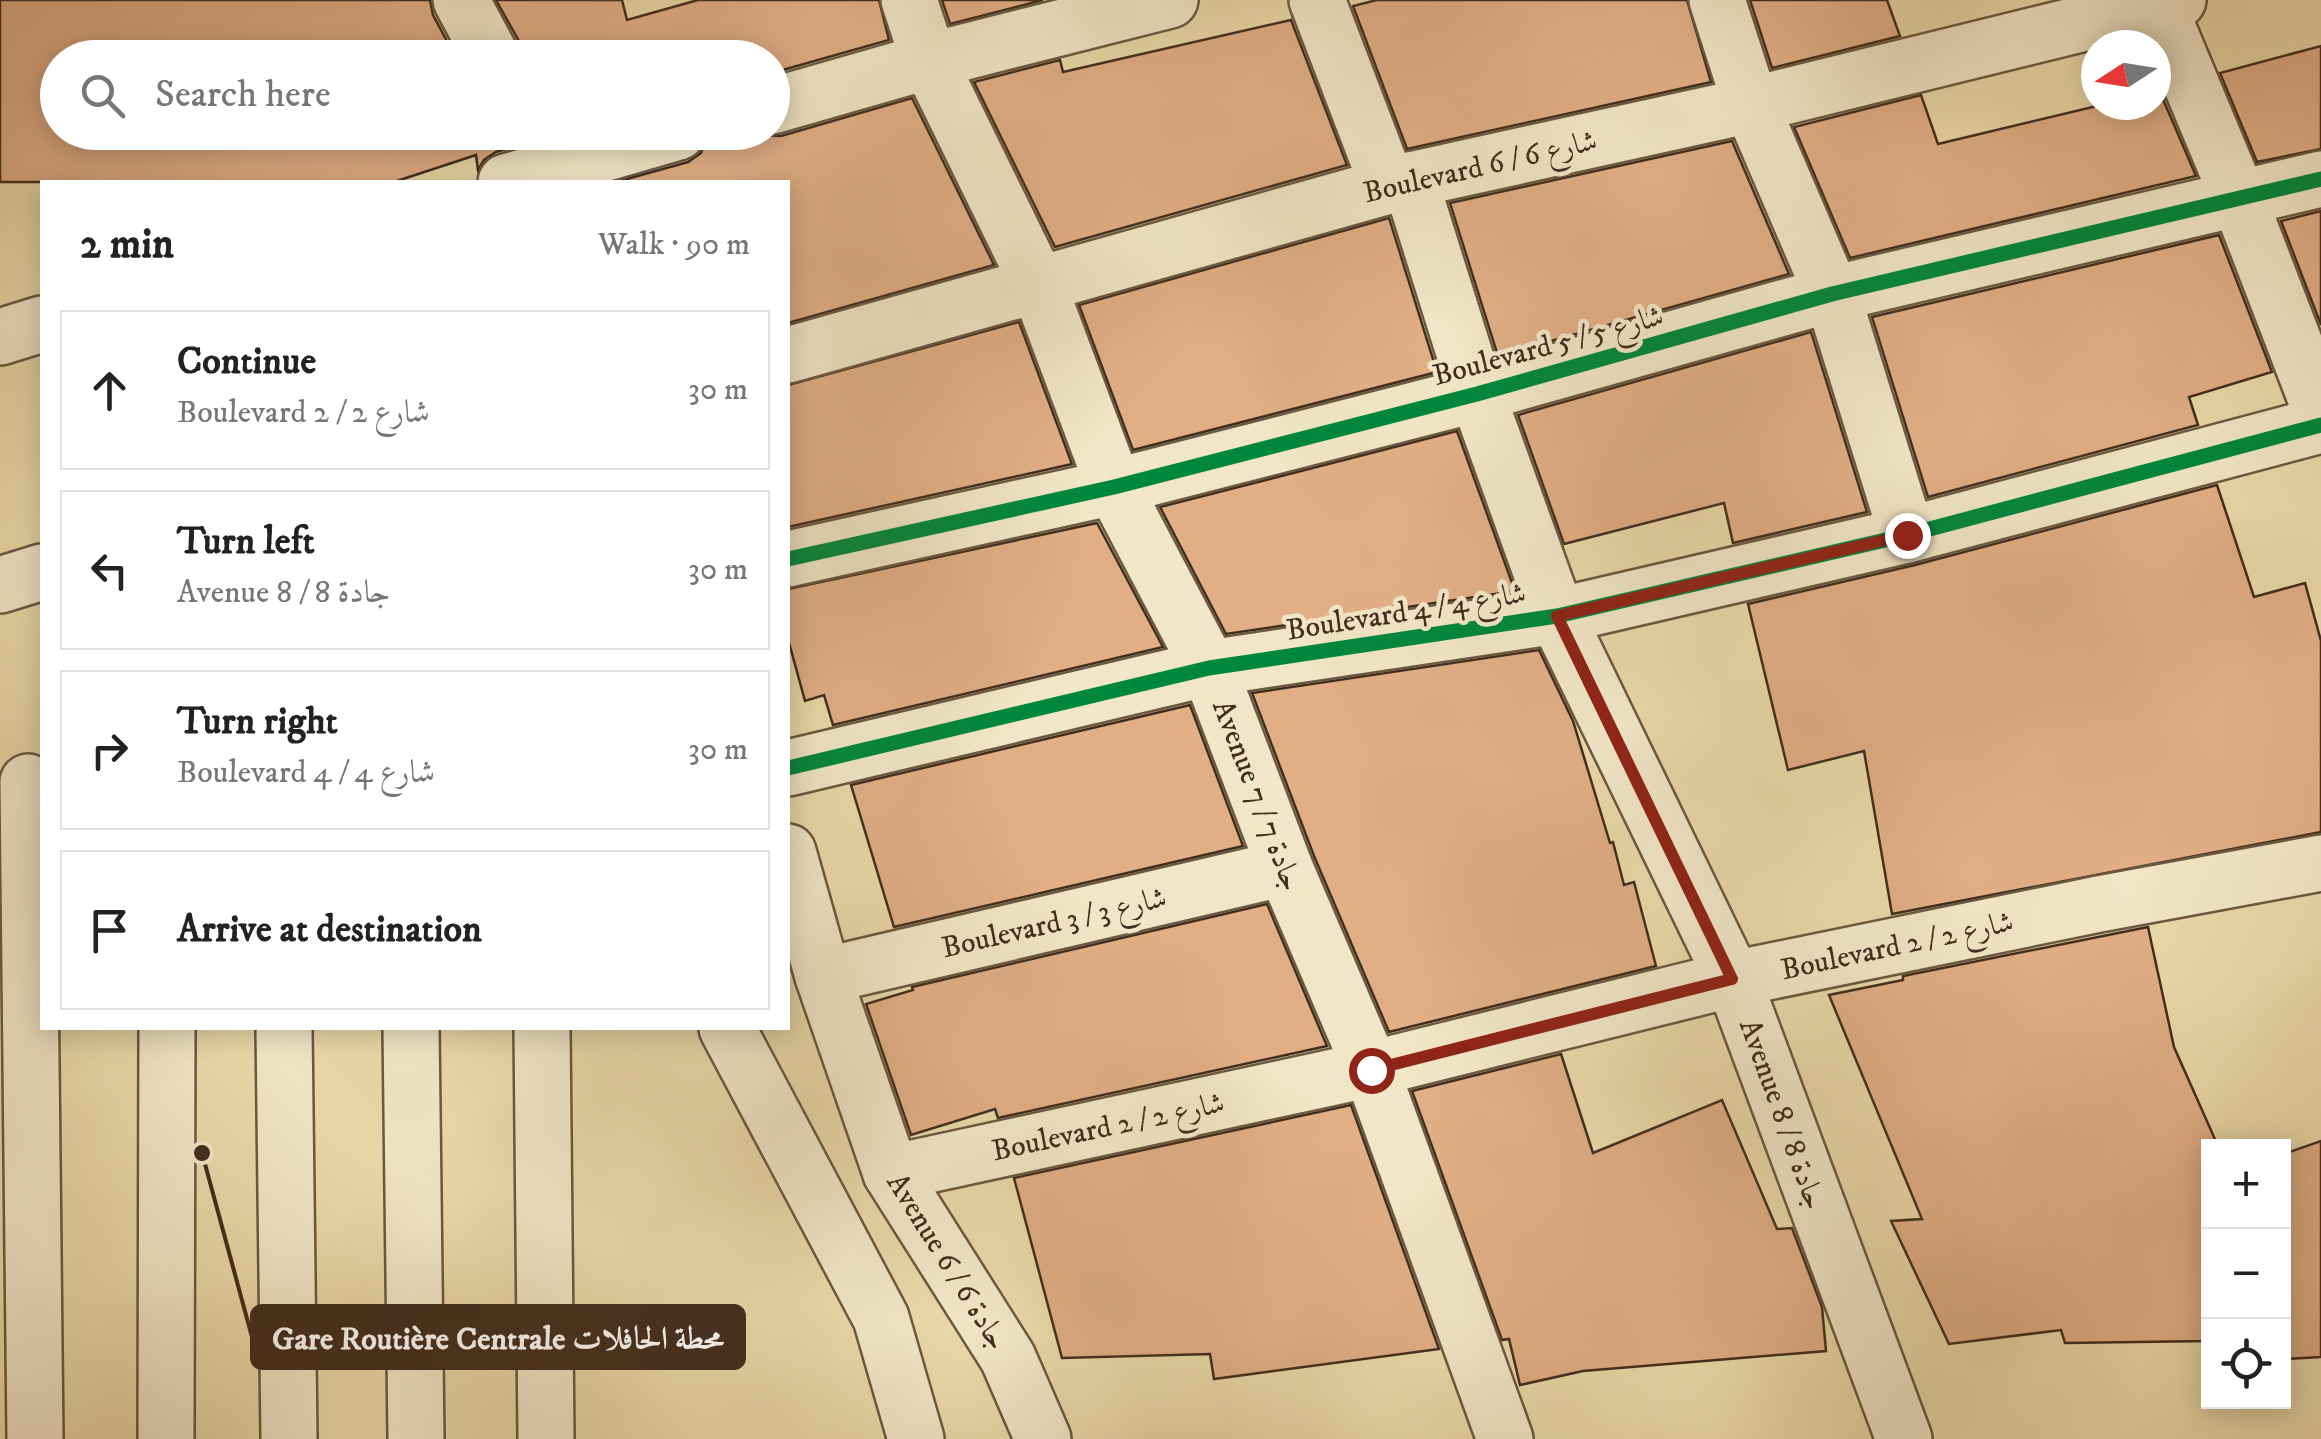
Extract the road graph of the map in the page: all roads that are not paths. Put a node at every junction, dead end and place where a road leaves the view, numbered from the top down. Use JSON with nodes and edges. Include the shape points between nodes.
{"nodes":[{"id":1,"x":461,"y":0,"type":"edge"},
{"id":2,"x":909,"y":0,"type":"edge"},
{"id":3,"x":1170,"y":0,"type":"edge"},
{"id":4,"x":1317,"y":0,"type":"edge"},
{"id":5,"x":1717,"y":0,"type":"edge"},
{"id":6,"x":2164,"y":2,"type":"edge"},
{"id":7,"x":482,"y":40,"type":"edge"},
{"id":8,"x":929,"y":61,"type":"junction"},
{"id":9,"x":790,"y":101,"type":"edge"},
{"id":10,"x":1750,"y":105,"type":"junction"},
{"id":11,"x":603,"y":150,"type":"edge"},
{"id":12,"x":536,"y":166,"type":"edge"},
{"id":13,"x":2321,"y":179,"type":"edge"},
{"id":14,"x":1399,"y":183,"type":"junction"},
{"id":15,"x":2239,"y":199,"type":"junction"},
{"id":16,"x":1038,"y":284,"type":"junction"},
{"id":17,"x":1832,"y":294,"type":"junction"},
{"id":18,"x":40,"y":325,"type":"edge"},
{"id":19,"x":0,"y":337,"type":"edge"},
{"id":20,"x":790,"y":354,"type":"edge"},
{"id":21,"x":1477,"y":394,"type":"junction"},
{"id":22,"x":2321,"y":412,"type":"edge"},
{"id":23,"x":2321,"y":425,"type":"edge"},
{"id":24,"x":1114,"y":488,"type":"junction"},
{"id":25,"x":1907,"y":535,"type":"junction"},
{"id":26,"x":790,"y":559,"type":"edge"},
{"id":27,"x":40,"y":573,"type":"edge"},
{"id":28,"x":0,"y":584,"type":"edge"},
{"id":29,"x":1557,"y":616,"type":"junction"},
{"id":30,"x":1209,"y":668,"type":"junction"},
{"id":31,"x":790,"y":768,"type":"edge"},
{"id":32,"x":24,"y":784,"type":"edge"},
{"id":33,"x":790,"y":859,"type":"edge"},
{"id":34,"x":2321,"y":863,"type":"edge"},
{"id":35,"x":1285,"y":868,"type":"junction"},
{"id":36,"x":823,"y":976,"type":"junction"},
{"id":37,"x":1732,"y":979,"type":"junction"},
{"id":38,"x":167,"y":1030,"type":"edge"},
{"id":39,"x":284,"y":1030,"type":"edge"},
{"id":40,"x":411,"y":1030,"type":"edge"},
{"id":41,"x":542,"y":1030,"type":"edge"},
{"id":42,"x":728,"y":1030,"type":"edge"},
{"id":43,"x":1371,"y":1070,"type":"junction"},
{"id":44,"x":891,"y":1173,"type":"junction"},
{"id":45,"x":35,"y":1439,"type":"edge"},
{"id":46,"x":166,"y":1439,"type":"edge"},
{"id":47,"x":288,"y":1439,"type":"edge"},
{"id":48,"x":416,"y":1439,"type":"edge"},
{"id":49,"x":546,"y":1439,"type":"edge"},
{"id":50,"x":916,"y":1439,"type":"edge"},
{"id":51,"x":1043,"y":1439,"type":"edge"},
{"id":52,"x":1505,"y":1439,"type":"edge"},
{"id":53,"x":1904,"y":1439,"type":"edge"}],
"edges":[{"from":1,"to":7,"type":"street"},
{"from":2,"to":8,"type":"street","name":"Avenue 7 / جادة 7"},
{"from":3,"to":8,"type":"street"},
{"from":4,"to":14,"type":"street","name":"Avenue 8 / جادة 8"},
{"from":5,"to":10,"type":"street"},
{"from":6,"to":10,"type":"street","name":"Boulevard 6 / شارع 6"},
{"from":6,"to":15,"type":"street"},
{"from":8,"to":9,"type":"street"},
{"from":8,"to":16,"type":"street","name":"Avenue 7 / جادة 7"},
{"from":10,"to":14,"type":"street","name":"Boulevard 6 / شارع 6"},
{"from":10,"to":17,"type":"street"},
{"from":11,"to":12,"type":"street"},
{"from":13,"to":15,"type":"street","name":"Boulevard 5 / شارع 5"},
{"from":14,"to":16,"type":"street","name":"Boulevard 6 / شارع 6"},
{"from":14,"to":21,"type":"street","name":"Avenue 8 / جادة 8"},
{"from":15,"to":17,"type":"street","name":"Boulevard 5 / شارع 5"},
{"from":15,"to":22,"type":"street"},
{"from":16,"to":20,"type":"street","name":"Boulevard 6 / شارع 6"},
{"from":16,"to":24,"type":"street","name":"Avenue 7 / جادة 7"},
{"from":17,"to":21,"type":"street","name":"Boulevard 5 / شارع 5"},
{"from":17,"to":25,"type":"street"},
{"from":18,"to":19,"type":"street"},
{"from":21,"to":24,"type":"street","name":"Boulevard 5 / شارع 5"},
{"from":21,"to":29,"type":"street","name":"Avenue 8 / جادة 8"},
{"from":23,"to":25,"type":"street","name":"Boulevard 4 / شارع 4"},
{"from":24,"to":26,"type":"street","name":"Boulevard 5 / شارع 5"},
{"from":24,"to":30,"type":"street","name":"Avenue 7 / جادة 7"},
{"from":25,"to":29,"type":"street","name":"Boulevard 4 / شارع 4"},
{"from":27,"to":28,"type":"street"},
{"from":29,"to":30,"type":"street","name":"Boulevard 4 / شارع 4"},
{"from":29,"to":37,"type":"street","name":"Avenue 8 / جادة 8"},
{"from":30,"to":31,"type":"street","name":"Boulevard 4 / شارع 4"},
{"from":30,"to":35,"type":"street","name":"Avenue 7 / جادة 7"},
{"from":32,"to":45,"type":"street"},
{"from":33,"to":36,"type":"street","name":"Avenue 6 / جادة 6"},
{"from":34,"to":37,"type":"street","name":"Boulevard 2 / شارع 2"},
{"from":35,"to":36,"type":"street","name":"Boulevard 3 / شارع 3"},
{"from":35,"to":43,"type":"street","name":"Avenue 7 / جادة 7"},
{"from":36,"to":44,"type":"street","name":"Avenue 6 / جادة 6"},
{"from":37,"to":43,"type":"street","name":"Boulevard 2 / شارع 2"},
{"from":37,"to":53,"type":"street","name":"Avenue 8 / جادة 8"},
{"from":38,"to":46,"type":"street"},
{"from":39,"to":47,"type":"street"},
{"from":40,"to":48,"type":"street"},
{"from":41,"to":49,"type":"street"},
{"from":42,"to":50,"type":"street","via":[[880,1318]]},
{"from":43,"to":44,"type":"street","name":"Boulevard 2 / شارع 2"},
{"from":43,"to":52,"type":"street","name":"Avenue 7 / جادة 7"},
{"from":44,"to":51,"type":"street","name":"Avenue 6 / جادة 6","via":[[1008,1358]]}]}
